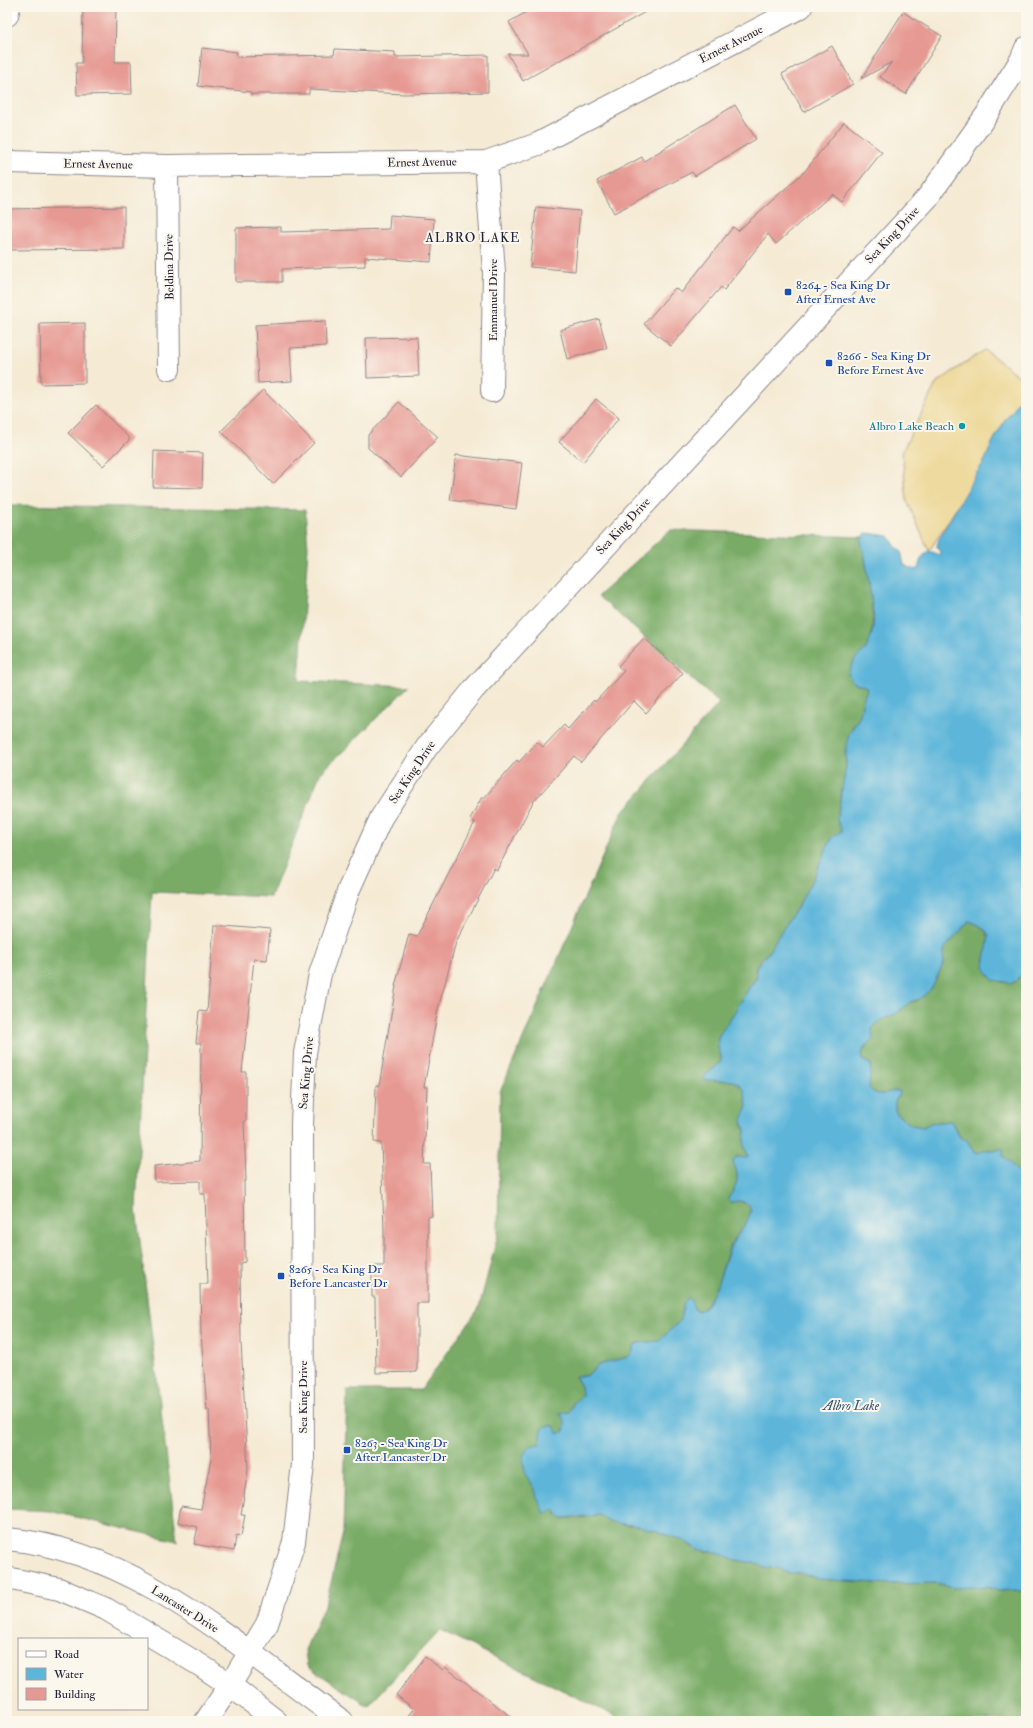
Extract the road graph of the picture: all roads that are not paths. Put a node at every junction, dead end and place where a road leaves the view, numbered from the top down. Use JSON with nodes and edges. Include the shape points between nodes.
{"nodes":[{"id":1,"x":9,"y":7,"type":"edge"},
{"id":2,"x":801,"y":7,"type":"edge"},
{"id":3,"x":7,"y":15,"type":"edge"},
{"id":4,"x":1026,"y":48,"type":"edge"},
{"id":5,"x":7,"y":162,"type":"edge"},
{"id":6,"x":486,"y":162,"type":"junction"},
{"id":7,"x":167,"y":166,"type":"junction"},
{"id":8,"x":170,"y":369,"type":"dead end"},
{"id":9,"x":492,"y":390,"type":"dead end"},
{"id":10,"x":7,"y":1539,"type":"edge"},
{"id":11,"x":7,"y":1578,"type":"edge"},
{"id":12,"x":251,"y":1652,"type":"junction"},
{"id":13,"x":230,"y":1685,"type":"junction"},
{"id":14,"x":206,"y":1721,"type":"edge"},
{"id":15,"x":276,"y":1721,"type":"edge"},
{"id":16,"x":342,"y":1721,"type":"edge"}],
"edges":[{"from":1,"to":3,"type":"street"},
{"from":2,"to":6,"type":"street","name":"Ernest Avenue","via":[[538,144]]},
{"from":4,"to":12,"type":"street","name":"Sea King Drive","via":[[987,114],[928,197],[474,690],[427,748],[381,818],[349,889],[320,974],[305,1053],[302,1124],[303,1464],[294,1542],[268,1624]]},
{"from":5,"to":7,"type":"street","name":"Ernest Avenue"},
{"from":6,"to":7,"type":"street","name":"Ernest Avenue"},
{"from":6,"to":9,"type":"street","name":"Emmanuel Drive","via":[[494,272]]},
{"from":7,"to":8,"type":"street","name":"Beldina Drive"},
{"from":10,"to":12,"type":"street","name":"Lancaster Drive","via":[[54,1547],[96,1560],[135,1578]]},
{"from":11,"to":13,"type":"street","via":[[59,1589],[106,1609]]},
{"from":12,"to":13,"type":"street","name":"Sea King Drive"},
{"from":12,"to":16,"type":"street","name":"Lancaster Drive"},
{"from":13,"to":14,"type":"street","name":"Sea King Drive"},
{"from":13,"to":15,"type":"street"}]}
